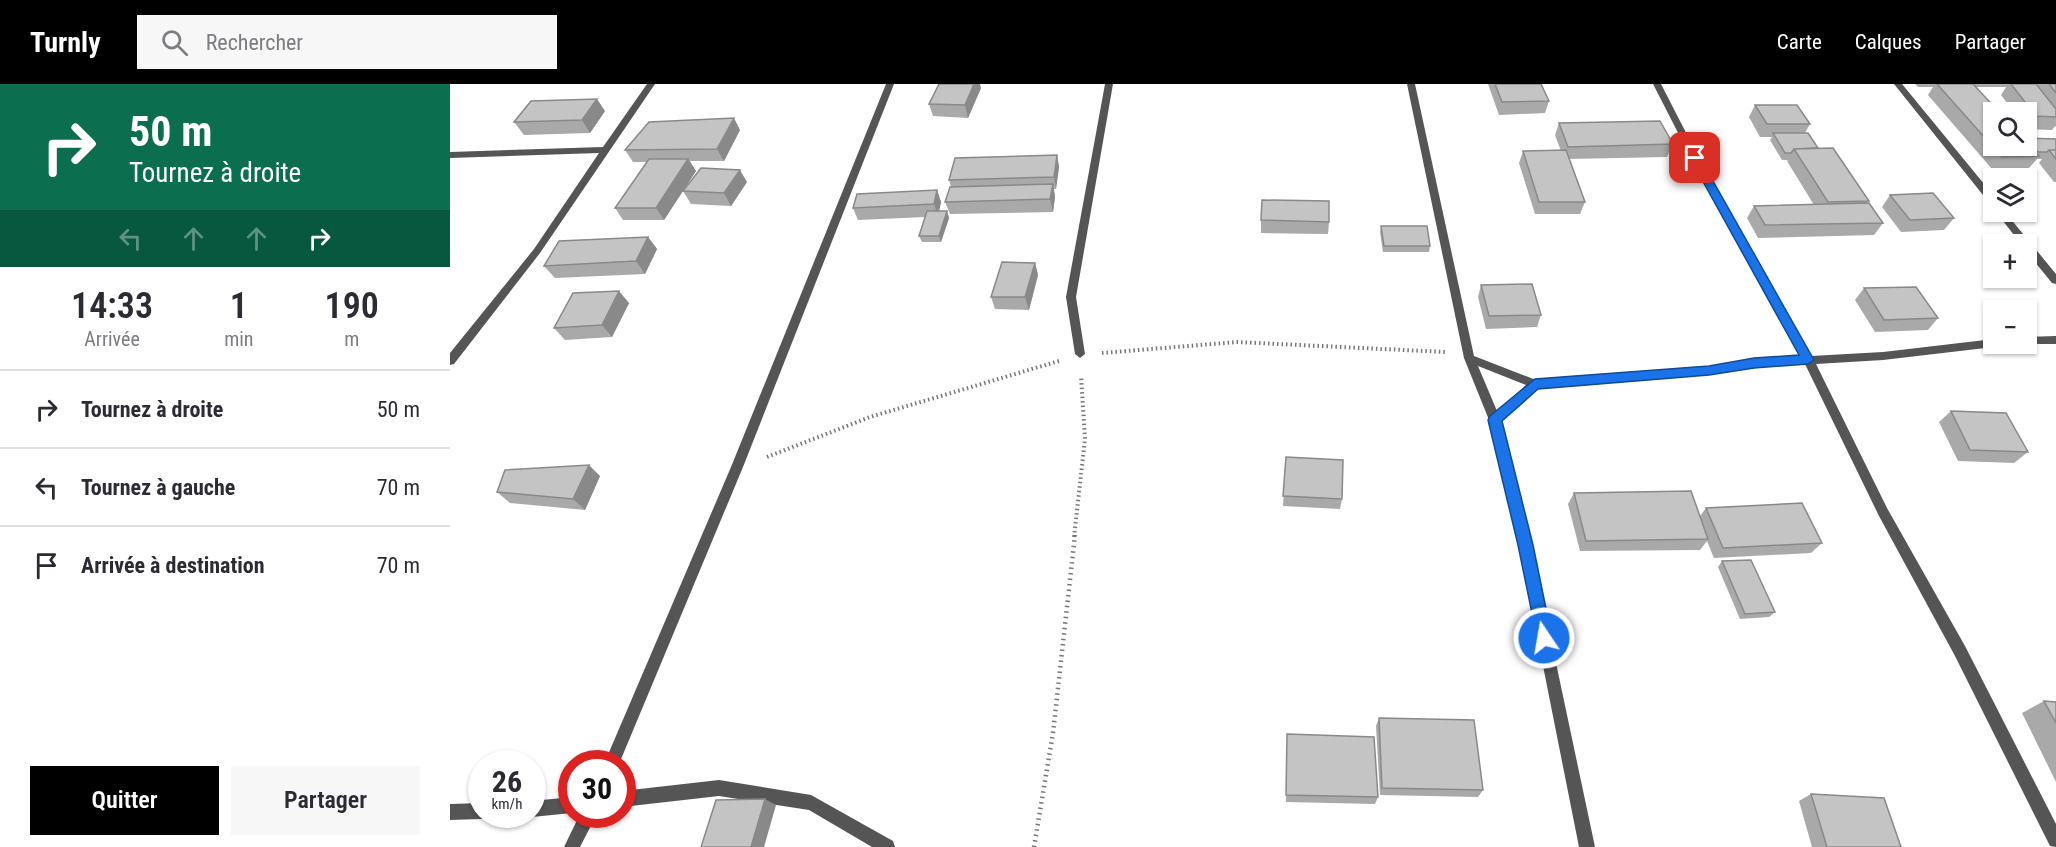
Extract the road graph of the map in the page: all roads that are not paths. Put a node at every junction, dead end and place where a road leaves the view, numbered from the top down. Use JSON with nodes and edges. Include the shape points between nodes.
{"nodes":[{"id":1,"x":651,"y":84,"type":"edge"},
{"id":2,"x":890,"y":84,"type":"edge"},
{"id":3,"x":1109,"y":84,"type":"edge"},
{"id":4,"x":1411,"y":84,"type":"edge"},
{"id":5,"x":1657,"y":84,"type":"edge"},
{"id":6,"x":1898,"y":84,"type":"edge"},
{"id":7,"x":606,"y":150,"type":"junction"},
{"id":8,"x":450,"y":155,"type":"edge"},
{"id":9,"x":1983,"y":189,"type":"edge"},
{"id":10,"x":2008,"y":222,"type":"edge"},
{"id":11,"x":2056,"y":281,"type":"edge"},
{"id":12,"x":2056,"y":340,"type":"edge"},
{"id":13,"x":2037,"y":341,"type":"edge"},
{"id":14,"x":1983,"y":344,"type":"edge"},
{"id":15,"x":1080,"y":354,"type":"road end"},
{"id":16,"x":1468,"y":358,"type":"junction"},
{"id":17,"x":1808,"y":360,"type":"junction"},
{"id":18,"x":450,"y":361,"type":"edge"},
{"id":19,"x":1535,"y":384,"type":"junction"},
{"id":20,"x":1495,"y":420,"type":"junction"},
{"id":21,"x":617,"y":750,"type":"edge"},
{"id":22,"x":636,"y":797,"type":"edge"},
{"id":23,"x":468,"y":811,"type":"edge"},
{"id":24,"x":450,"y":812,"type":"edge"},
{"id":25,"x":582,"y":828,"type":"edge"},
{"id":26,"x":2056,"y":840,"type":"edge"},
{"id":27,"x":572,"y":847,"type":"edge"},
{"id":28,"x":886,"y":847,"type":"edge"},
{"id":29,"x":1587,"y":847,"type":"edge"}],
"edges":[{"from":1,"to":7,"type":"street"},
{"from":2,"to":21,"type":"street","via":[[737,467]]},
{"from":3,"to":15,"type":"street","via":[[1071,297]]},
{"from":4,"to":16,"type":"street"},
{"from":5,"to":17,"type":"street"},
{"from":6,"to":9,"type":"street"},
{"from":7,"to":8,"type":"street"},
{"from":7,"to":18,"type":"street","via":[[537,251]]},
{"from":10,"to":11,"type":"street"},
{"from":12,"to":13,"type":"street"},
{"from":14,"to":17,"type":"street"},
{"from":16,"to":19,"type":"street"},
{"from":16,"to":20,"type":"street"},
{"from":17,"to":19,"type":"street"},
{"from":17,"to":26,"type":"street","via":[[1883,512],[1960,651]]},
{"from":19,"to":20,"type":"street"},
{"from":20,"to":29,"type":"street"},
{"from":22,"to":28,"type":"street","via":[[719,788],[811,803]]},
{"from":23,"to":24,"type":"street"},
{"from":25,"to":27,"type":"street"}]}
